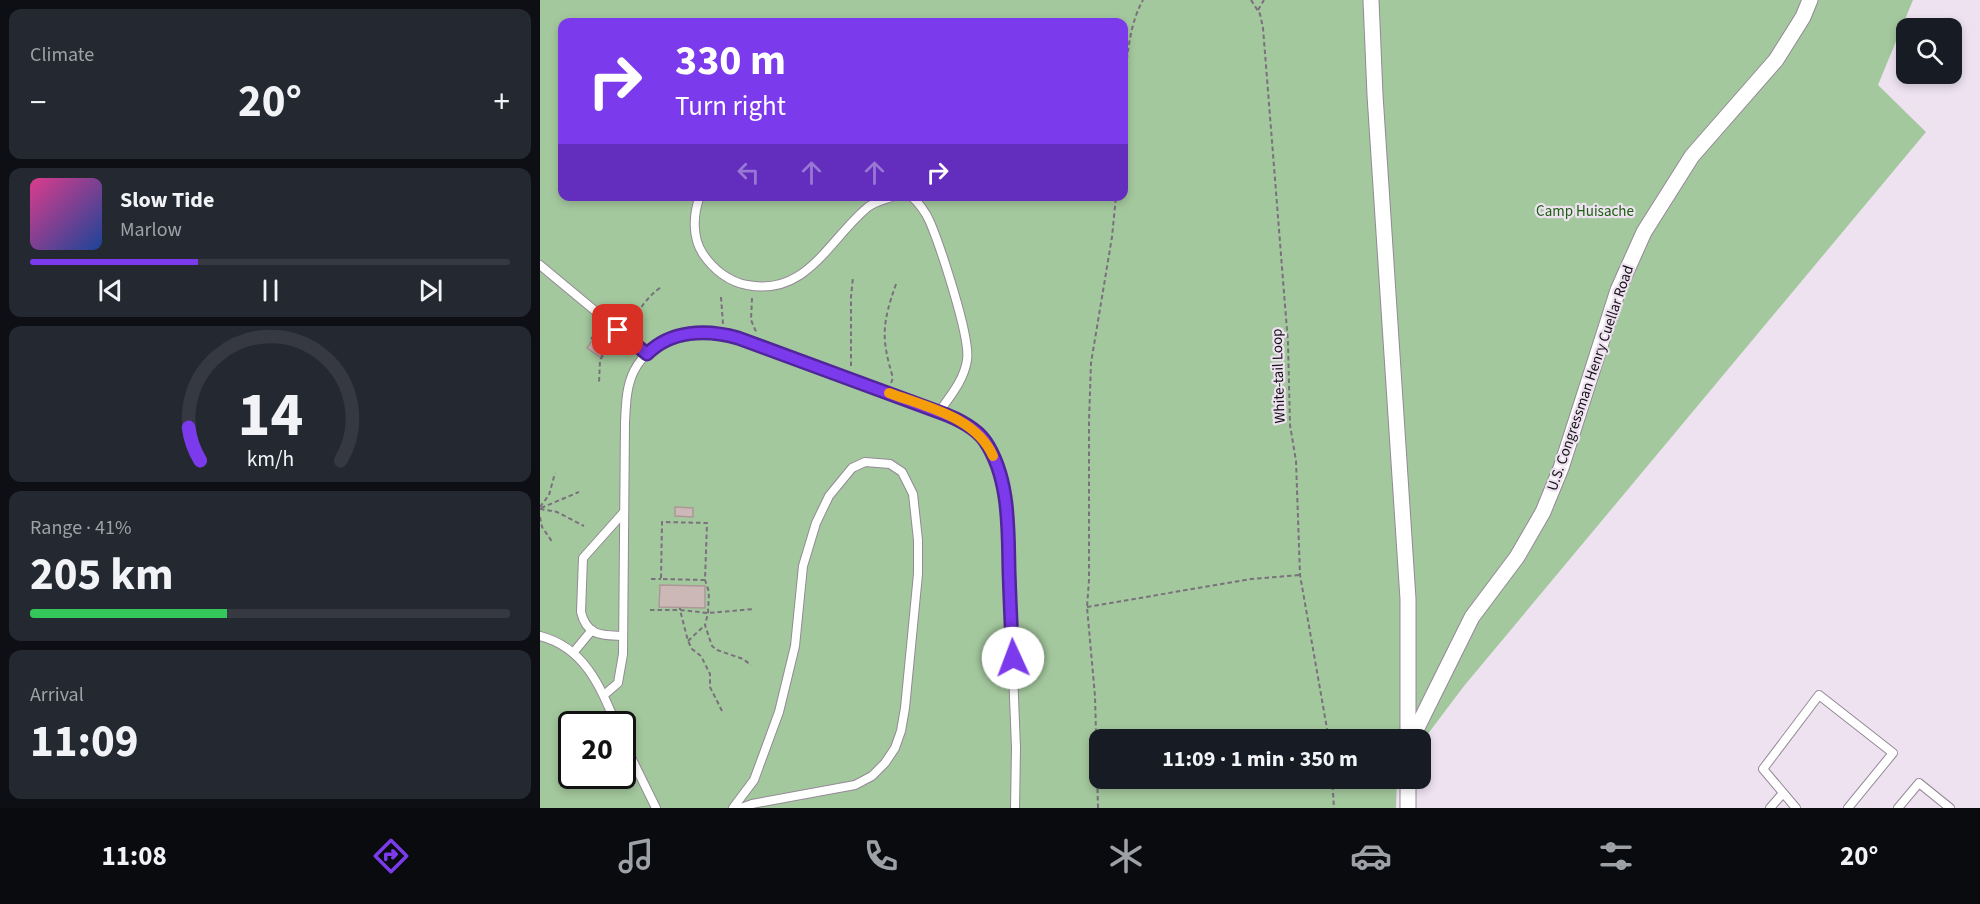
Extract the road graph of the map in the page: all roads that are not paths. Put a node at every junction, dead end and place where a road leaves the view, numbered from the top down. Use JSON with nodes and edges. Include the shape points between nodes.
{"nodes":[{"id":1,"x":1371,"y":0,"type":"edge"},
{"id":2,"x":1810,"y":0,"type":"edge"},
{"id":3,"x":699,"y":201,"type":"edge"},
{"id":4,"x":880,"y":201,"type":"edge"},
{"id":5,"x":916,"y":201,"type":"edge"},
{"id":6,"x":540,"y":265,"type":"edge"},
{"id":7,"x":647,"y":354,"type":"junction"},
{"id":8,"x":939,"y":412,"type":"junction"},
{"id":9,"x":624,"y":512,"type":"junction"},
{"id":10,"x":592,"y":630,"type":"junction"},
{"id":11,"x":540,"y":636,"type":"edge"},
{"id":12,"x":623,"y":636,"type":"junction"},
{"id":13,"x":573,"y":653,"type":"junction"},
{"id":14,"x":604,"y":695,"type":"junction"},
{"id":15,"x":611,"y":711,"type":"edge"},
{"id":16,"x":1409,"y":729,"type":"edge"},
{"id":17,"x":1415,"y":729,"type":"edge"},
{"id":18,"x":636,"y":767,"type":"edge"},
{"id":19,"x":1408,"y":789,"type":"edge"},
{"id":20,"x":1783,"y":793,"type":"junction"},
{"id":21,"x":656,"y":808,"type":"edge"},
{"id":22,"x":733,"y":808,"type":"edge"},
{"id":23,"x":741,"y":808,"type":"edge"},
{"id":24,"x":1015,"y":808,"type":"edge"},
{"id":25,"x":1408,"y":808,"type":"edge"},
{"id":26,"x":1770,"y":808,"type":"edge"},
{"id":27,"x":1796,"y":808,"type":"edge"},
{"id":28,"x":1848,"y":808,"type":"edge"},
{"id":29,"x":1898,"y":808,"type":"edge"},
{"id":30,"x":1950,"y":808,"type":"edge"}],
"edges":[{"from":1,"to":16,"type":"street","name":"U.S. Congressman Henry Cuellar Road","via":[[1408,599]]},
{"from":2,"to":17,"type":"street","name":"U.S. Congressman Henry Cuellar Road","via":[[1776,60],[1692,156],[1649,222],[1618,290],[1543,512],[1517,557],[1472,617]]},
{"from":3,"to":4,"type":"lane","via":[[695,223],[697,246],[725,276],[759,288],[792,280],[808,271],[868,207]]},
{"from":5,"to":8,"type":"lane","via":[[929,221],[967,345],[965,371]]},
{"from":6,"to":7,"type":"lane"},
{"from":7,"to":8,"type":"lane","via":[[679,336],[699,332],[722,334]]},
{"from":7,"to":9,"type":"lane","via":[[634,372],[628,391]]},
{"from":8,"to":24,"type":"lane","via":[[969,427],[984,441],[1003,490],[1013,665]]},
{"from":9,"to":10,"type":"lane","via":[[583,558],[581,612]]},
{"from":9,"to":12,"type":"lane"},
{"from":10,"to":12,"type":"lane","via":[[599,635]]},
{"from":10,"to":13,"type":"lane"},
{"from":11,"to":13,"type":"lane"},
{"from":12,"to":14,"type":"lane","via":[[621,677]]},
{"from":13,"to":14,"type":"lane"},
{"from":14,"to":15,"type":"lane"},
{"from":18,"to":21,"type":"lane"},
{"from":19,"to":25,"type":"street"},
{"from":20,"to":26,"type":"lane"},
{"from":20,"to":27,"type":"lane"},
{"from":20,"to":28,"type":"lane","via":[[1763,769],[1819,695],[1893,753]]},
{"from":22,"to":23,"type":"lane","via":[[754,780],[779,712],[795,646],[802,566],[820,514],[852,468],[866,462],[890,464],[902,472],[913,494],[918,540],[905,708],[895,748],[872,776],[855,785]]},
{"from":29,"to":30,"type":"lane","via":[[1919,783]]}]}
